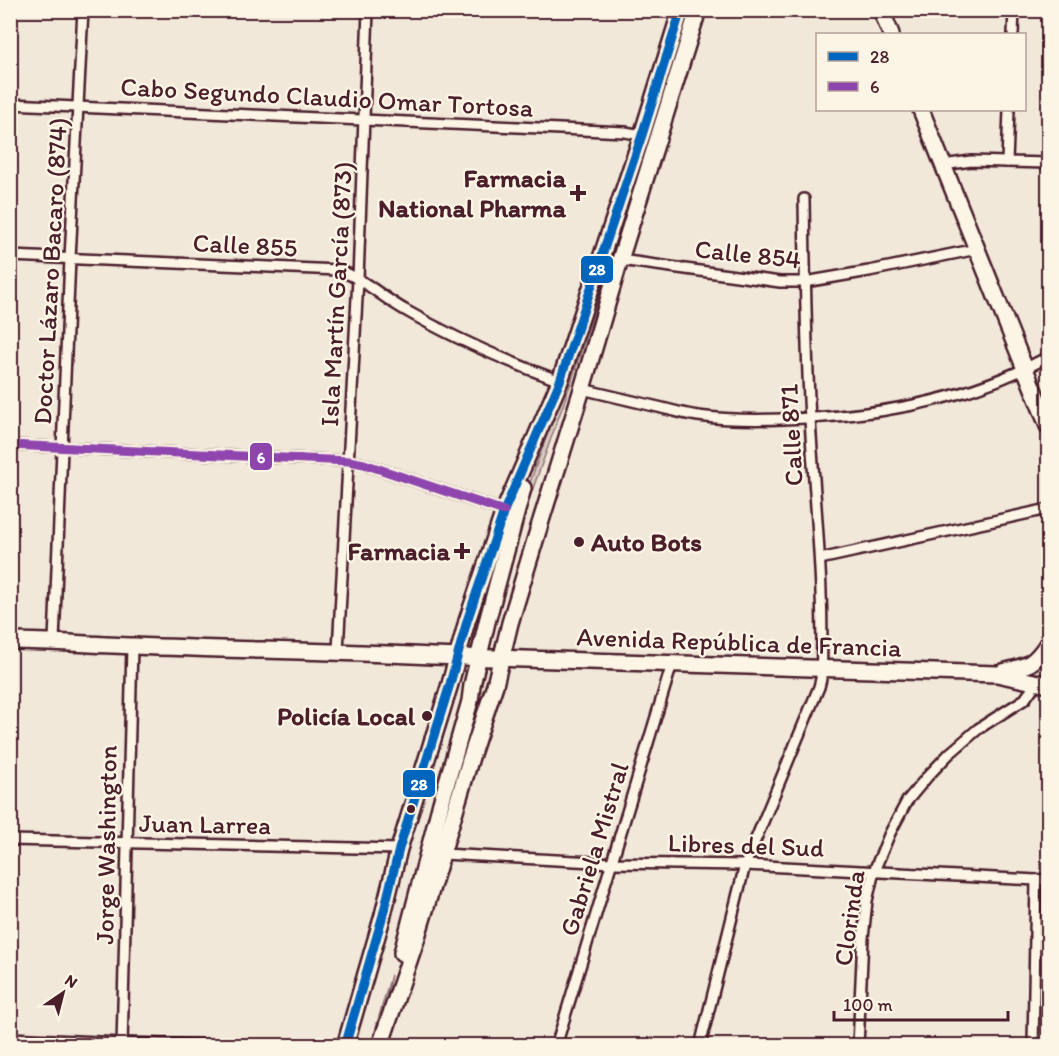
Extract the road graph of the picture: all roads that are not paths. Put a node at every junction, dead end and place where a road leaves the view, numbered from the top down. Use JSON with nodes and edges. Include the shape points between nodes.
{"nodes":[{"id":1,"x":83,"y":10,"type":"edge"},
{"id":2,"x":368,"y":10,"type":"edge"},
{"id":3,"x":681,"y":10,"type":"edge"},
{"id":4,"x":698,"y":10,"type":"edge"},
{"id":5,"x":881,"y":10,"type":"edge"},
{"id":6,"x":1014,"y":10,"type":"edge"},
{"id":7,"x":891,"y":33,"type":"edge"},
{"id":8,"x":1012,"y":33,"type":"edge"},
{"id":9,"x":10,"y":104,"type":"edge"},
{"id":10,"x":78,"y":107,"type":"junction"},
{"id":11,"x":921,"y":111,"type":"edge"},
{"id":12,"x":1009,"y":111,"type":"edge"},
{"id":13,"x":365,"y":120,"type":"junction"},
{"id":14,"x":642,"y":135,"type":"junction"},
{"id":15,"x":1007,"y":162,"type":"junction"},
{"id":16,"x":1048,"y":163,"type":"edge"},
{"id":17,"x":943,"y":165,"type":"junction"},
{"id":18,"x":804,"y":199,"type":"dead end"},
{"id":19,"x":976,"y":249,"type":"junction"},
{"id":20,"x":10,"y":256,"type":"edge"},
{"id":21,"x":70,"y":258,"type":"junction"},
{"id":22,"x":620,"y":260,"type":"junction"},
{"id":23,"x":358,"y":279,"type":"junction"},
{"id":24,"x":805,"y":282,"type":"junction"},
{"id":25,"x":1048,"y":357,"type":"edge"},
{"id":26,"x":1026,"y":370,"type":"junction"},
{"id":27,"x":560,"y":381,"type":"junction"},
{"id":28,"x":582,"y":388,"type":"junction"},
{"id":29,"x":810,"y":419,"type":"junction"},
{"id":30,"x":1048,"y":426,"type":"edge"},
{"id":31,"x":10,"y":445,"type":"edge"},
{"id":32,"x":63,"y":447,"type":"junction"},
{"id":33,"x":349,"y":461,"type":"junction"},
{"id":34,"x":1048,"y":509,"type":"edge"},
{"id":35,"x":504,"y":511,"type":"junction"},
{"id":36,"x":820,"y":559,"type":"junction"},
{"id":37,"x":10,"y":641,"type":"edge"},
{"id":38,"x":54,"y":642,"type":"junction"},
{"id":39,"x":1048,"y":643,"type":"edge"},
{"id":40,"x":132,"y":646,"type":"junction"},
{"id":41,"x":338,"y":651,"type":"junction"},
{"id":42,"x":457,"y":656,"type":"junction"},
{"id":43,"x":479,"y":657,"type":"junction"},
{"id":44,"x":502,"y":658,"type":"junction"},
{"id":45,"x":672,"y":664,"type":"junction"},
{"id":46,"x":822,"y":668,"type":"junction"},
{"id":47,"x":997,"y":674,"type":"junction"},
{"id":48,"x":1042,"y":684,"type":"edge"},
{"id":49,"x":10,"y":840,"type":"edge"},
{"id":50,"x":127,"y":843,"type":"junction"},
{"id":51,"x":399,"y":849,"type":"junction"},
{"id":52,"x":443,"y":854,"type":"junction"},
{"id":53,"x":612,"y":862,"type":"junction"},
{"id":54,"x":745,"y":865,"type":"junction"},
{"id":55,"x":874,"y":871,"type":"junction"},
{"id":56,"x":1048,"y":879,"type":"edge"},
{"id":57,"x":1036,"y":880,"type":"junction"},
{"id":58,"x":388,"y":1025,"type":"junction"},
{"id":59,"x":10,"y":1038,"type":"edge"},
{"id":60,"x":122,"y":1044,"type":"edge"},
{"id":61,"x":247,"y":1046,"type":"edge"},
{"id":62,"x":345,"y":1046,"type":"edge"},
{"id":63,"x":380,"y":1046,"type":"edge"},
{"id":64,"x":556,"y":1046,"type":"edge"},
{"id":65,"x":700,"y":1046,"type":"edge"},
{"id":66,"x":858,"y":1046,"type":"edge"},
{"id":67,"x":1033,"y":1046,"type":"edge"}],
"edges":[{"from":1,"to":10,"type":"street","name":"Doctor Lázaro Bacaro (874)"},
{"from":2,"to":13,"type":"street","name":"Isla Martín García (873)"},
{"from":3,"to":14,"type":"main road"},
{"from":4,"to":22,"type":"main road"},
{"from":5,"to":7,"type":"main road"},
{"from":6,"to":8,"type":"street"},
{"from":9,"to":10,"type":"street","name":"Cabo Segundo Claudio Omar Tortosa"},
{"from":10,"to":13,"type":"street","name":"Cabo Segundo Claudio Omar Tortosa"},
{"from":10,"to":21,"type":"street","name":"Doctor Lázaro Bacaro (874)"},
{"from":11,"to":17,"type":"main road"},
{"from":12,"to":15,"type":"street"},
{"from":13,"to":14,"type":"street","name":"Cabo Segundo Claudio Omar Tortosa"},
{"from":13,"to":23,"type":"street","name":"Isla Martín García (873)"},
{"from":14,"to":27,"type":"main road"},
{"from":15,"to":16,"type":"street"},
{"from":15,"to":17,"type":"street"},
{"from":17,"to":19,"type":"main road"},
{"from":18,"to":24,"type":"street","name":"Calle 871"},
{"from":19,"to":24,"type":"street","name":"Calle 854"},
{"from":19,"to":26,"type":"main road"},
{"from":20,"to":21,"type":"street","name":"Calle 855"},
{"from":21,"to":23,"type":"street","name":"Calle 855","via":[[338,270]]},
{"from":21,"to":32,"type":"street","name":"Doctor Lázaro Bacaro (874)"},
{"from":22,"to":24,"type":"street","name":"Calle 854"},
{"from":22,"to":28,"type":"main road"},
{"from":23,"to":27,"type":"street","name":"Calle 855","via":[[403,309],[466,342]]},
{"from":23,"to":33,"type":"street","name":"Isla Martín García (873)"},
{"from":24,"to":29,"type":"street","name":"Calle 871"},
{"from":25,"to":26,"type":"street"},
{"from":26,"to":29,"type":"street","via":[[920,405]]},
{"from":26,"to":30,"type":"main road"},
{"from":27,"to":35,"type":"main road"},
{"from":27,"to":43,"type":"main road","via":[[519,501]]},
{"from":28,"to":29,"type":"street","via":[[696,416]]},
{"from":28,"to":44,"type":"main road"},
{"from":29,"to":36,"type":"street","name":"Calle 871"},
{"from":31,"to":32,"type":"street"},
{"from":32,"to":33,"type":"street"},
{"from":32,"to":38,"type":"street","name":"Doctor Lázaro Bacaro (874)"},
{"from":33,"to":35,"type":"street"},
{"from":33,"to":41,"type":"street","name":"Isla Martín García (873)"},
{"from":34,"to":36,"type":"street"},
{"from":35,"to":42,"type":"main road"},
{"from":36,"to":46,"type":"street","name":"Calle 871"},
{"from":37,"to":38,"type":"main road","name":"Avenida República de Francia"},
{"from":38,"to":40,"type":"main road","name":"Avenida República de Francia"},
{"from":39,"to":47,"type":"main road","name":"Avenida República de Francia","via":[[1025,667]]},
{"from":40,"to":41,"type":"main road","name":"Avenida República de Francia"},
{"from":40,"to":50,"type":"street","name":"Jorge Washington"},
{"from":41,"to":42,"type":"main road","name":"Avenida República de Francia"},
{"from":42,"to":43,"type":"main road","name":"Avenida República de Francia"},
{"from":42,"to":51,"type":"main road"},
{"from":43,"to":44,"type":"main road","name":"Avenida República de Francia"},
{"from":43,"to":58,"type":"main road","via":[[402,950]]},
{"from":44,"to":45,"type":"main road","name":"Avenida República de Francia"},
{"from":44,"to":52,"type":"main road"},
{"from":45,"to":46,"type":"main road","name":"Avenida República de Francia"},
{"from":45,"to":53,"type":"street","name":"Gabriela Mistral"},
{"from":46,"to":47,"type":"main road","name":"Avenida República de Francia"},
{"from":46,"to":54,"type":"street","name":"Calle 871","via":[[819,687]]},
{"from":47,"to":48,"type":"main road","name":"Avenida República de Francia"},
{"from":48,"to":55,"type":"street","name":"Clorinda","via":[[978,729],[927,777],[907,801]]},
{"from":49,"to":50,"type":"street","name":"Juan Larrea"},
{"from":50,"to":51,"type":"street","name":"Juan Larrea"},
{"from":50,"to":60,"type":"street","name":"Jorge Washington"},
{"from":51,"to":62,"type":"main road"},
{"from":52,"to":53,"type":"street","name":"Libres del Sud"},
{"from":52,"to":58,"type":"main road"},
{"from":53,"to":54,"type":"street","name":"Libres del Sud"},
{"from":53,"to":64,"type":"street","name":"Gabriela Mistral"},
{"from":54,"to":55,"type":"street","name":"Libres del Sud"},
{"from":54,"to":65,"type":"street","name":"Calle 871"},
{"from":55,"to":57,"type":"street","name":"Libres del Sud"},
{"from":55,"to":66,"type":"street","name":"Clorinda","via":[[863,938]]},
{"from":56,"to":57,"type":"street","name":"Libres del Sud"},
{"from":57,"to":67,"type":"street"},
{"from":58,"to":63,"type":"main road"},
{"from":59,"to":60,"type":"street"},
{"from":60,"to":61,"type":"street"}]}
